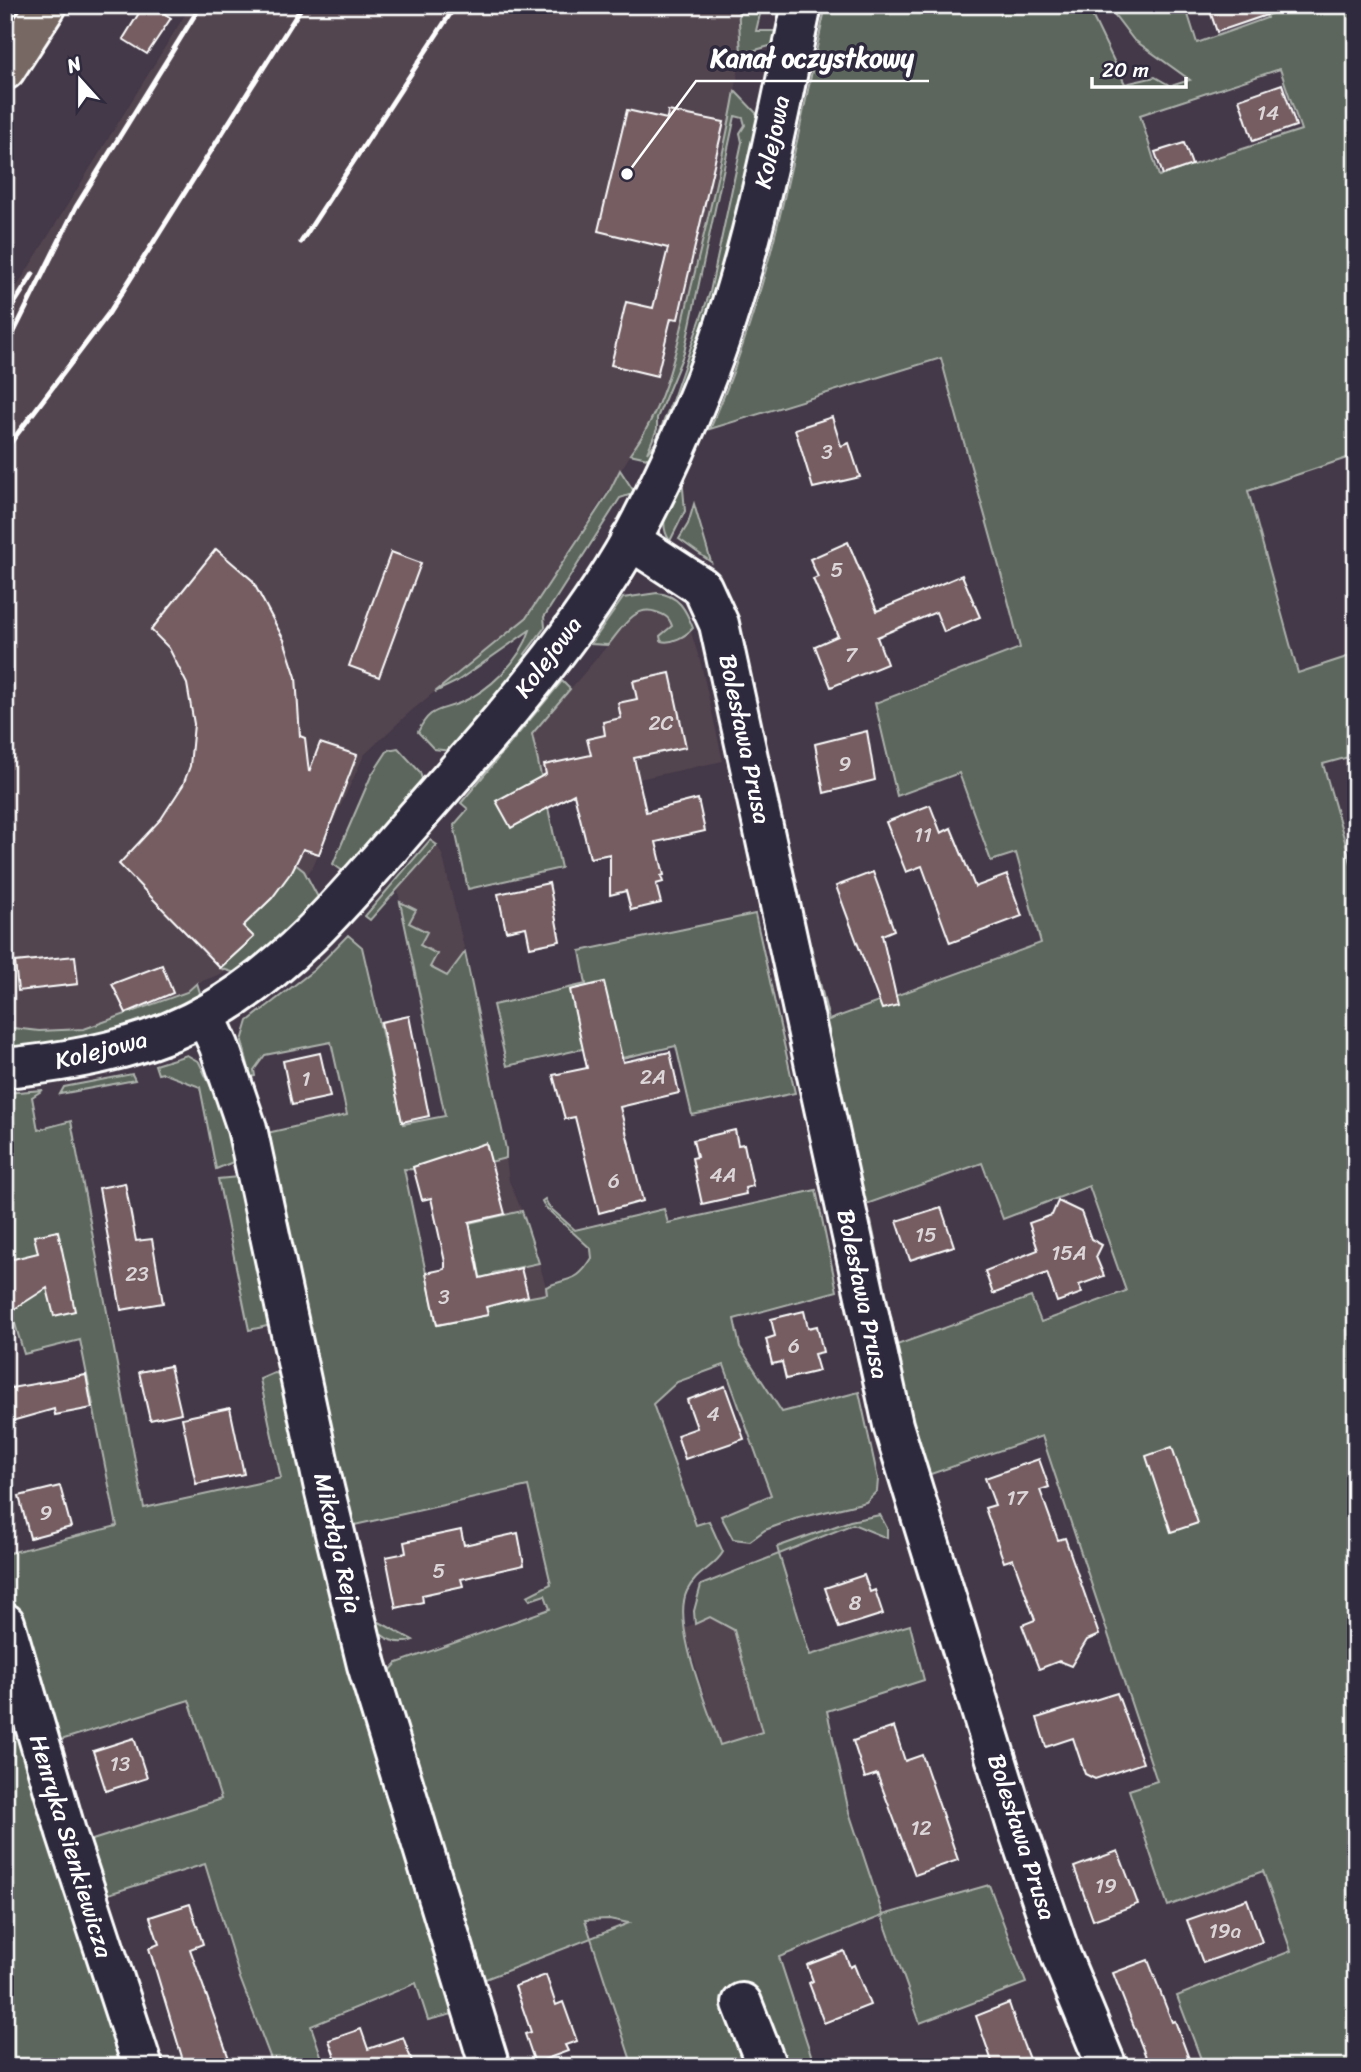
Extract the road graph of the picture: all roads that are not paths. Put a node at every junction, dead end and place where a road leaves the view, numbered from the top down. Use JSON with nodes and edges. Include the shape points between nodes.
{"nodes":[{"id":1,"x":47,"y":5,"type":"edge"},
{"id":2,"x":802,"y":5,"type":"edge"},
{"id":3,"x":5,"y":70,"type":"edge"},
{"id":4,"x":630,"y":540,"type":"junction"},
{"id":5,"x":205,"y":1015,"type":"junction"},
{"id":6,"x":5,"y":1068,"type":"edge"},
{"id":7,"x":5,"y":1623,"type":"edge"},
{"id":8,"x":742,"y":2003,"type":"dead end"},
{"id":9,"x":143,"y":2067,"type":"edge"},
{"id":10,"x":490,"y":2067,"type":"edge"},
{"id":11,"x":767,"y":2067,"type":"edge"},
{"id":12,"x":1107,"y":2067,"type":"edge"}],
"edges":[{"from":1,"to":3,"type":"main road"},
{"from":2,"to":4,"type":"street","name":"Kolejowa","via":[[734,298],[702,387]]},
{"from":4,"to":5,"type":"street","name":"Kolejowa","via":[[549,660],[339,906],[284,961]]},
{"from":4,"to":12,"type":"street","name":"Bolesława Prusa","via":[[702,587],[719,624],[893,1425],[1016,1824],[1061,1956]]},
{"from":5,"to":6,"type":"street","name":"Kolejowa","via":[[134,1046]]},
{"from":5,"to":10,"type":"street","name":"Mikołaja Reja","via":[[251,1144],[324,1488],[368,1665]]},
{"from":7,"to":9,"type":"street","name":"Henryka Sienkiewicza","via":[[65,1832]]},
{"from":8,"to":11,"type":"street"}]}
